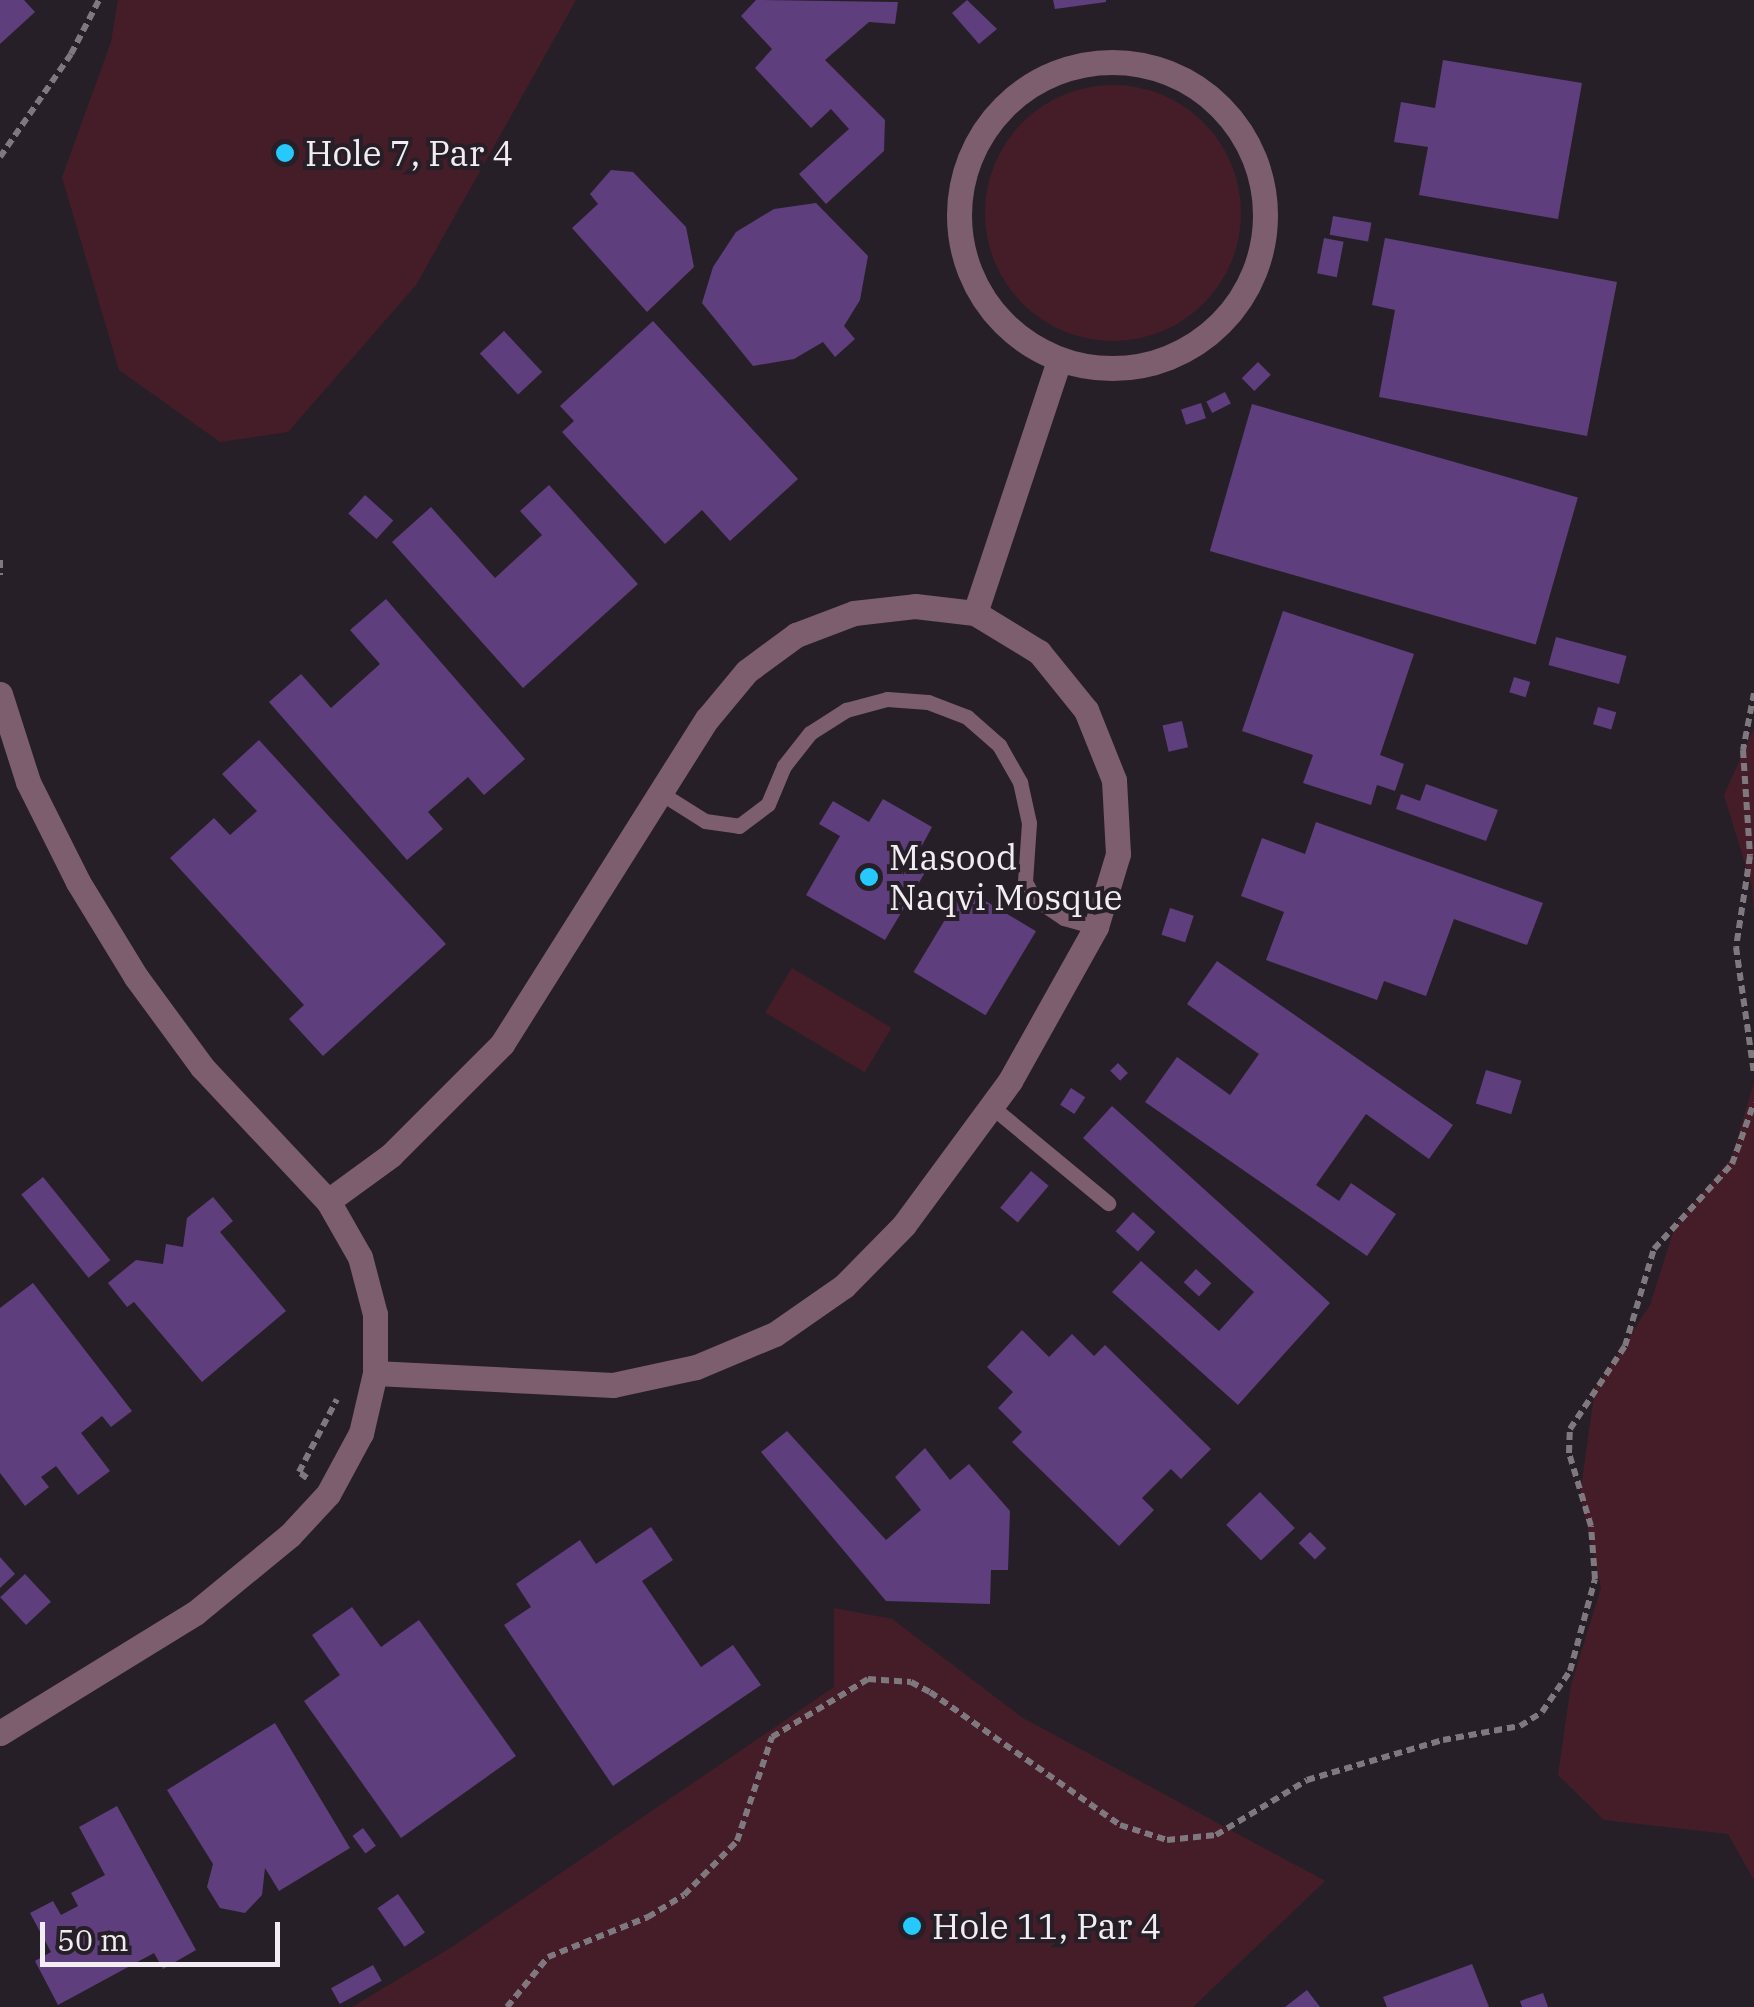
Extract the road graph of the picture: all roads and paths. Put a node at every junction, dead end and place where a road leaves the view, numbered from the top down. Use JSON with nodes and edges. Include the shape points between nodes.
{"nodes":[{"id":1,"x":99,"y":0,"type":"edge"},
{"id":2,"x":0,"y":157,"type":"edge"},
{"id":3,"x":1059,"y":360,"type":"junction"},
{"id":4,"x":0,"y":560,"type":"edge"},
{"id":5,"x":0,"y":574,"type":"edge"},
{"id":6,"x":975,"y":614,"type":"junction"},
{"id":7,"x":1754,"y":693,"type":"edge"},
{"id":8,"x":0,"y":694,"type":"edge"},
{"id":9,"x":659,"y":792,"type":"junction"},
{"id":10,"x":1096,"y":927,"type":"junction"},
{"id":11,"x":1754,"y":1074,"type":"edge"},
{"id":12,"x":1754,"y":1103,"type":"edge"},
{"id":13,"x":992,"y":1107,"type":"junction"},
{"id":14,"x":328,"y":1200,"type":"junction"},
{"id":15,"x":1108,"y":1202,"type":"dead end"},
{"id":16,"x":376,"y":1374,"type":"junction"},
{"id":17,"x":342,"y":1384,"type":"dead end"},
{"id":18,"x":328,"y":1494,"type":"junction"},
{"id":19,"x":0,"y":1733,"type":"edge"},
{"id":20,"x":507,"y":2007,"type":"edge"}],
"edges":[{"from":1,"to":2,"type":"path","via":[[71,54]]},
{"from":3,"to":3,"type":"street","via":[[1109,369],[1160,361],[1204,338],[1240,301],[1261,254],[1266,204],[1258,171],[1227,112],[1188,80],[1140,63],[1040,78],[1000,109],[972,151],[958,200],[968,267],[981,298],[1015,336]]},
{"from":3,"to":6,"type":"street"},
{"from":4,"to":5,"type":"path"},
{"from":6,"to":9,"type":"street","via":[[914,606],[854,613],[796,635],[746,671]]},
{"from":6,"to":10,"type":"street","via":[[1039,652],[1086,710],[1114,780],[1118,854]]},
{"from":7,"to":11,"type":"path","via":[[1744,750],[1750,856],[1736,947]]},
{"from":8,"to":14,"type":"street","via":[[28,782],[136,977],[202,1066]]},
{"from":9,"to":10,"type":"lane","via":[[706,821],[739,826],[768,804],[784,766],[810,733],[860,706],[887,699],[928,702],[968,718],[999,746],[1020,782],[1029,823],[1026,882],[1034,898],[1064,918]]},
{"from":9,"to":14,"type":"street","via":[[502,1044],[406,1142]]},
{"from":10,"to":13,"type":"street","via":[[1057,1006]]},
{"from":12,"to":20,"type":"path","via":[[1732,1164],[1654,1249],[1625,1346],[1570,1429],[1595,1579],[1570,1670],[1542,1712],[1520,1726],[1444,1740],[1307,1780],[1216,1835],[1166,1840],[1120,1825],[911,1682],[868,1679],[772,1737],[737,1841],[684,1896],[648,1918],[548,1957]]},
{"from":13,"to":15,"type":"lane"},
{"from":13,"to":16,"type":"street","via":[[904,1225],[844,1286],[759,1341],[696,1367],[614,1384]]},
{"from":14,"to":16,"type":"street","via":[[365,1276],[375,1314]]},
{"from":16,"to":18,"type":"street","via":[[361,1434]]},
{"from":17,"to":18,"type":"path","via":[[299,1472]]},
{"from":18,"to":19,"type":"street","via":[[195,1613]]}]}
